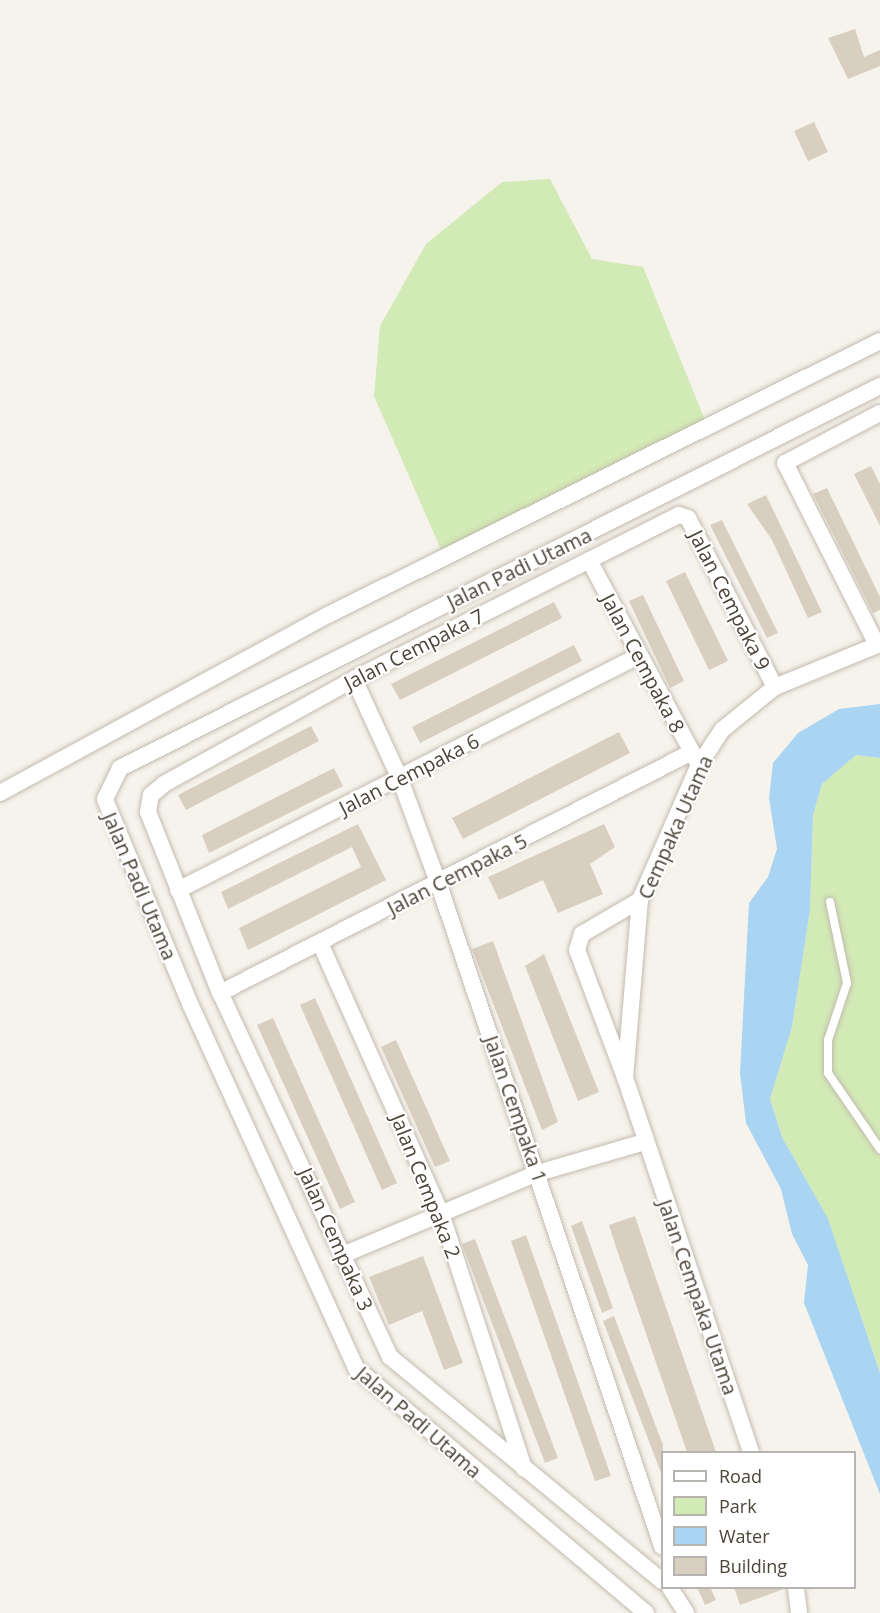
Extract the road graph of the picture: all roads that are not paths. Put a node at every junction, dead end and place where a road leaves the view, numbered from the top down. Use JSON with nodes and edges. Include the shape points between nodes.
{"nodes":[{"id":1,"x":880,"y":341,"type":"edge"},
{"id":2,"x":880,"y":386,"type":"edge"},
{"id":3,"x":879,"y":415,"type":"edge"},
{"id":4,"x":684,"y":515,"type":"joint"},
{"id":5,"x":589,"y":560,"type":"junction"},
{"id":6,"x":879,"y":644,"type":"edge"},
{"id":7,"x":638,"y":656,"type":"junction"},
{"id":8,"x":354,"y":679,"type":"junction"},
{"id":9,"x":775,"y":687,"type":"junction"},
{"id":10,"x":695,"y":758,"type":"junction"},
{"id":11,"x":400,"y":779,"type":"junction"},
{"id":12,"x":0,"y":793,"type":"edge"},
{"id":13,"x":151,"y":795,"type":"joint"},
{"id":14,"x":439,"y":885,"type":"junction"},
{"id":15,"x":178,"y":890,"type":"junction"},
{"id":16,"x":640,"y":900,"type":"junction"},
{"id":17,"x":830,"y":902,"type":"dead end"},
{"id":18,"x":321,"y":943,"type":"junction"},
{"id":19,"x":220,"y":993,"type":"junction"},
{"id":20,"x":625,"y":1078,"type":"junction"},
{"id":21,"x":645,"y":1142,"type":"junction"},
{"id":22,"x":880,"y":1149,"type":"edge"},
{"id":23,"x":538,"y":1173,"type":"junction"},
{"id":24,"x":441,"y":1213,"type":"junction"},
{"id":25,"x":345,"y":1254,"type":"junction"},
{"id":26,"x":751,"y":1451,"type":"edge"},
{"id":27,"x":524,"y":1470,"type":"junction"},
{"id":28,"x":661,"y":1540,"type":"edge"},
{"id":29,"x":661,"y":1579,"type":"edge"},
{"id":30,"x":796,"y":1589,"type":"edge"},
{"id":31,"x":675,"y":1590,"type":"edge"},
{"id":32,"x":646,"y":1613,"type":"edge"},
{"id":33,"x":686,"y":1613,"type":"edge"},
{"id":34,"x":799,"y":1613,"type":"edge"}],
"edges":[{"from":1,"to":12,"type":"street","via":[[330,614]]},
{"from":2,"to":32,"type":"street","name":"Jalan Padi Utama","via":[[120,768],[105,799],[191,1006],[356,1368]]},
{"from":3,"to":6,"type":"street","via":[[790,457],[785,471]]},
{"from":4,"to":5,"type":"street","name":"Jalan Cempaka 7"},
{"from":4,"to":9,"type":"street","name":"Jalan Cempaka 9"},
{"from":5,"to":7,"type":"street","name":"Jalan Cempaka 8"},
{"from":5,"to":8,"type":"street","name":"Jalan Cempaka 7"},
{"from":6,"to":9,"type":"street","name":"Cempaka Utama"},
{"from":7,"to":10,"type":"street","name":"Jalan Cempaka 8"},
{"from":7,"to":11,"type":"street","name":"Jalan Cempaka 6"},
{"from":8,"to":11,"type":"street","name":"Jalan Cempaka 1"},
{"from":8,"to":13,"type":"street","name":"Jalan Cempaka 7"},
{"from":9,"to":10,"type":"street","name":"Cempaka Utama","via":[[746,706]]},
{"from":10,"to":14,"type":"street","name":"Jalan Cempaka 5"},
{"from":10,"to":16,"type":"street","name":"Cempaka Utama"},
{"from":11,"to":14,"type":"street","name":"Jalan Cempaka 1"},
{"from":11,"to":15,"type":"street","name":"Jalan Cempaka 6"},
{"from":13,"to":15,"type":"street","name":"Jalan Cempaka 3","via":[[148,812]]},
{"from":14,"to":18,"type":"street","name":"Jalan Cempaka 5"},
{"from":14,"to":23,"type":"street","name":"Jalan Cempaka 1"},
{"from":15,"to":19,"type":"street","name":"Jalan Cempaka 3"},
{"from":16,"to":20,"type":"street","name":"Cempaka Utama"},
{"from":16,"to":20,"type":"street","via":[[582,934],[577,950]]},
{"from":17,"to":22,"type":"lane","via":[[847,982],[828,1040],[828,1073]]},
{"from":18,"to":19,"type":"street","name":"Jalan Cempaka 5"},
{"from":18,"to":24,"type":"street","name":"Jalan Cempaka 2"},
{"from":19,"to":25,"type":"street","name":"Jalan Cempaka 3"},
{"from":20,"to":21,"type":"street","name":"Cempaka Utama"},
{"from":21,"to":23,"type":"street"},
{"from":21,"to":26,"type":"street","name":"Jalan Cempaka Utama"},
{"from":23,"to":24,"type":"street"},
{"from":23,"to":28,"type":"street","name":"Jalan Cempaka 1"},
{"from":24,"to":25,"type":"street"},
{"from":24,"to":27,"type":"street","name":"Jalan Cempaka 2"},
{"from":25,"to":27,"type":"street","name":"Jalan Cempaka 3","via":[[390,1357]]},
{"from":27,"to":29,"type":"street","name":"Jalan Cempaka 3"},
{"from":30,"to":34,"type":"street"},
{"from":31,"to":33,"type":"street"}]}
